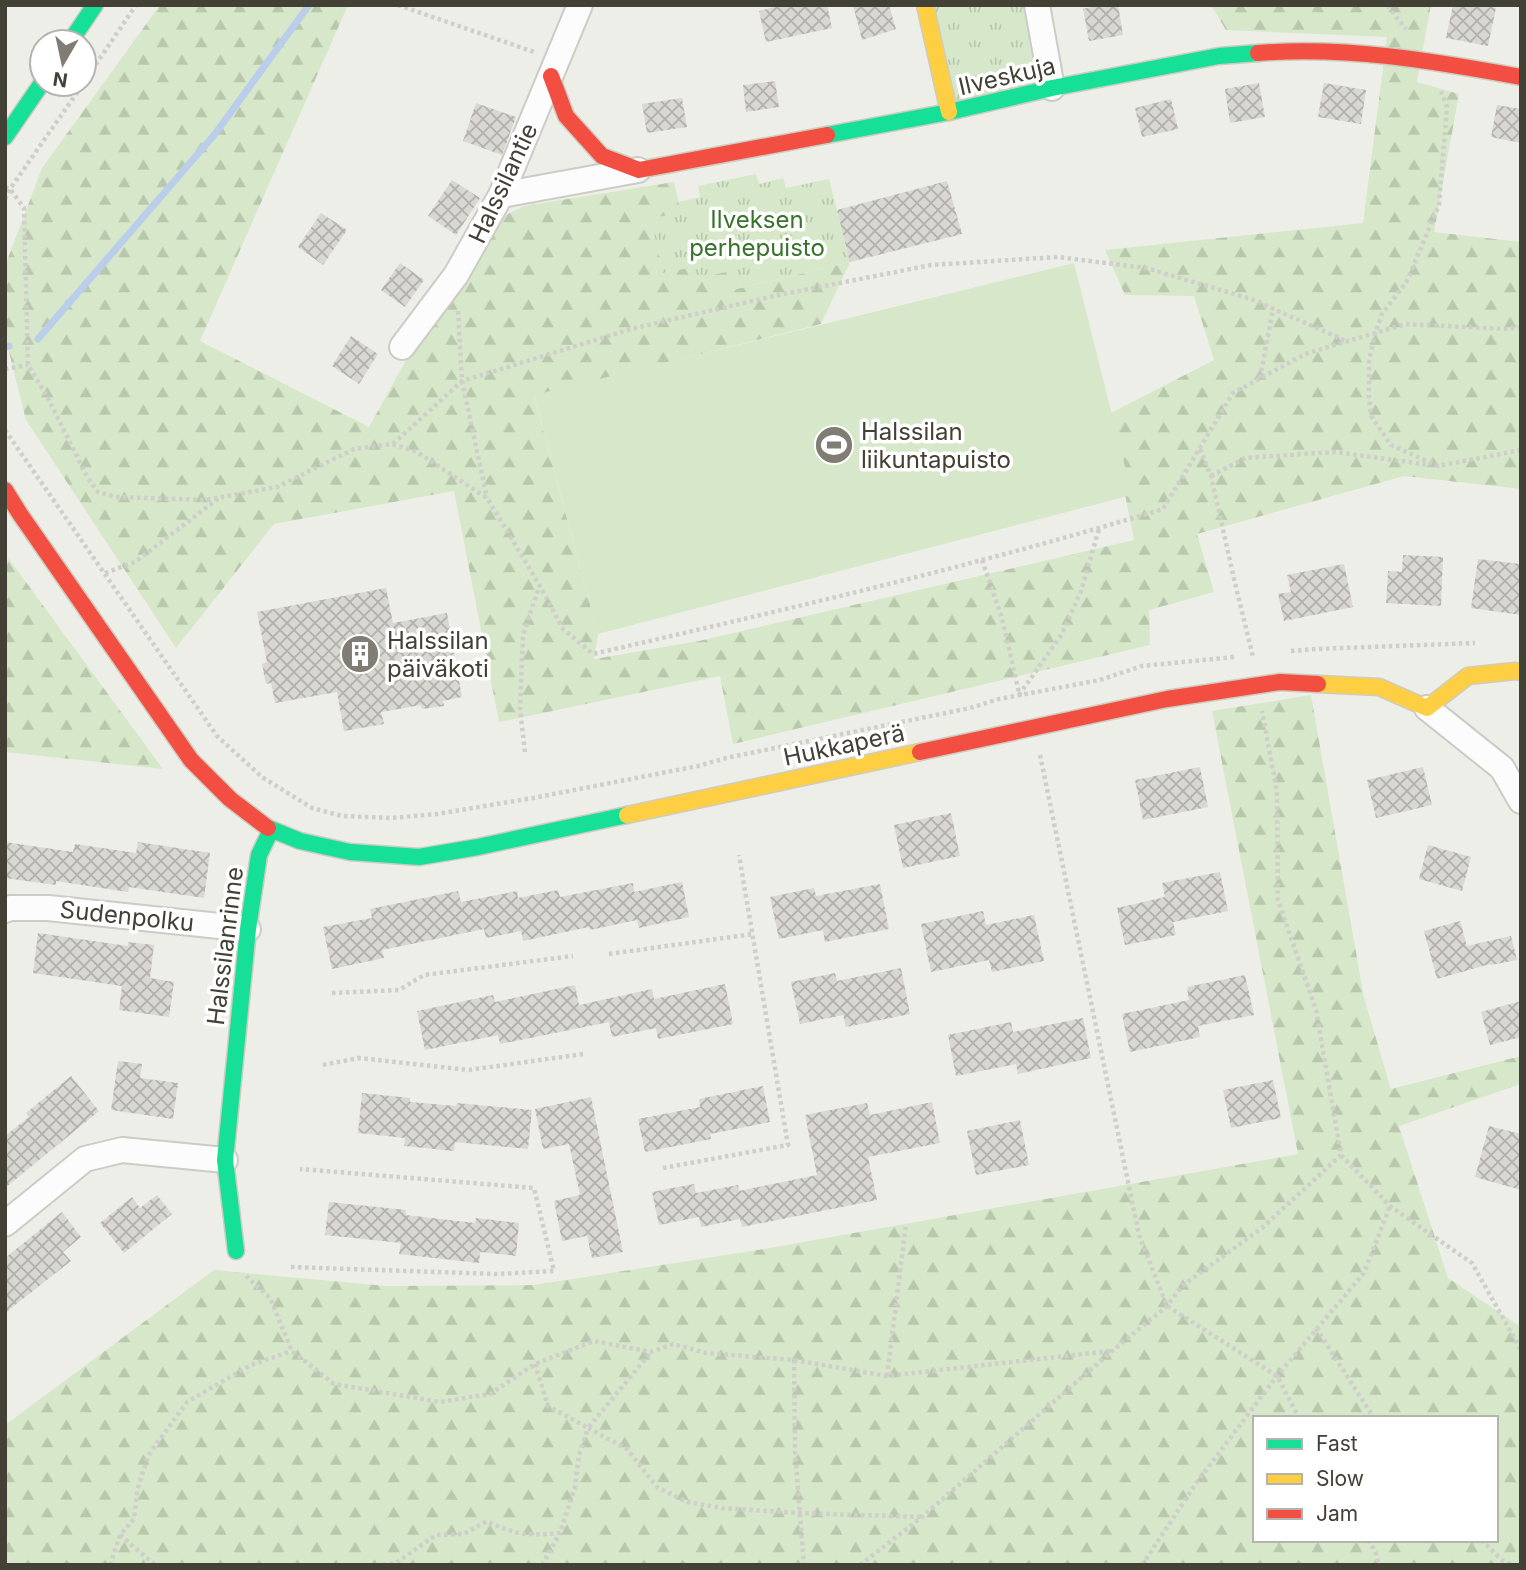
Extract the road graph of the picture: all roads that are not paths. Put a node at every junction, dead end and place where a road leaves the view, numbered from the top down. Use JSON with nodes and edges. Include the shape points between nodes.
{"nodes":[{"id":1,"x":95,"y":5,"type":"edge"},
{"id":2,"x":580,"y":5,"type":"edge"},
{"id":3,"x":925,"y":5,"type":"edge"},
{"id":4,"x":1037,"y":5,"type":"edge"},
{"id":5,"x":79,"y":28,"type":"edge"},
{"id":6,"x":554,"y":68,"type":"junction"},
{"id":7,"x":1521,"y":77,"type":"edge"},
{"id":8,"x":1052,"y":88,"type":"junction"},
{"id":9,"x":32,"y":98,"type":"edge"},
{"id":10,"x":949,"y":112,"type":"junction"},
{"id":11,"x":5,"y":137,"type":"edge"},
{"id":12,"x":639,"y":170,"type":"junction"},
{"id":13,"x":501,"y":195,"type":"junction"},
{"id":14,"x":402,"y":347,"type":"dead end"},
{"id":15,"x":5,"y":490,"type":"edge"},
{"id":16,"x":13,"y":520,"type":"edge"},
{"id":17,"x":1521,"y":672,"type":"edge"},
{"id":18,"x":1427,"y":708,"type":"junction"},
{"id":19,"x":1521,"y":801,"type":"edge"},
{"id":20,"x":271,"y":830,"type":"junction"},
{"id":21,"x":5,"y":910,"type":"edge"},
{"id":22,"x":248,"y":929,"type":"junction"},
{"id":23,"x":225,"y":1160,"type":"junction"},
{"id":24,"x":5,"y":1224,"type":"edge"},
{"id":25,"x":236,"y":1251,"type":"road end"}],
"edges":[{"from":1,"to":5,"type":"street"},
{"from":2,"to":6,"type":"street","name":"Halssilantie"},
{"from":3,"to":10,"type":"street"},
{"from":4,"to":8,"type":"street"},
{"from":6,"to":12,"type":"street","via":[[566,116],[602,156]]},
{"from":6,"to":13,"type":"street","name":"Halssilantie"},
{"from":7,"to":8,"type":"street","name":"Ilveskuja","via":[[1350,52],[1286,51],[1219,56]]},
{"from":8,"to":10,"type":"street","name":"Ilveskuja"},
{"from":9,"to":11,"type":"street"},
{"from":10,"to":12,"type":"street","name":"Ilveskuja"},
{"from":12,"to":13,"type":"street"},
{"from":13,"to":14,"type":"street","name":"Halssilantie","via":[[456,275]]},
{"from":15,"to":16,"type":"street"},
{"from":16,"to":20,"type":"street","via":[[191,760],[230,799]]},
{"from":17,"to":18,"type":"street","via":[[1468,676]]},
{"from":18,"to":19,"type":"street","via":[[1502,768]]},
{"from":18,"to":20,"type":"street","name":"Hukkaperä","via":[[1379,687],[1258,685],[1167,699],[419,857],[350,852]]},
{"from":20,"to":22,"type":"street","name":"Halssilanrinne","via":[[259,855]]},
{"from":21,"to":22,"type":"street","name":"Sudenpolku","via":[[48,908]]},
{"from":22,"to":23,"type":"street","name":"Halssilanrinne"},
{"from":23,"to":24,"type":"street","via":[[122,1150],[85,1159]]},
{"from":23,"to":25,"type":"street","name":"Halssilanrinne"}]}
